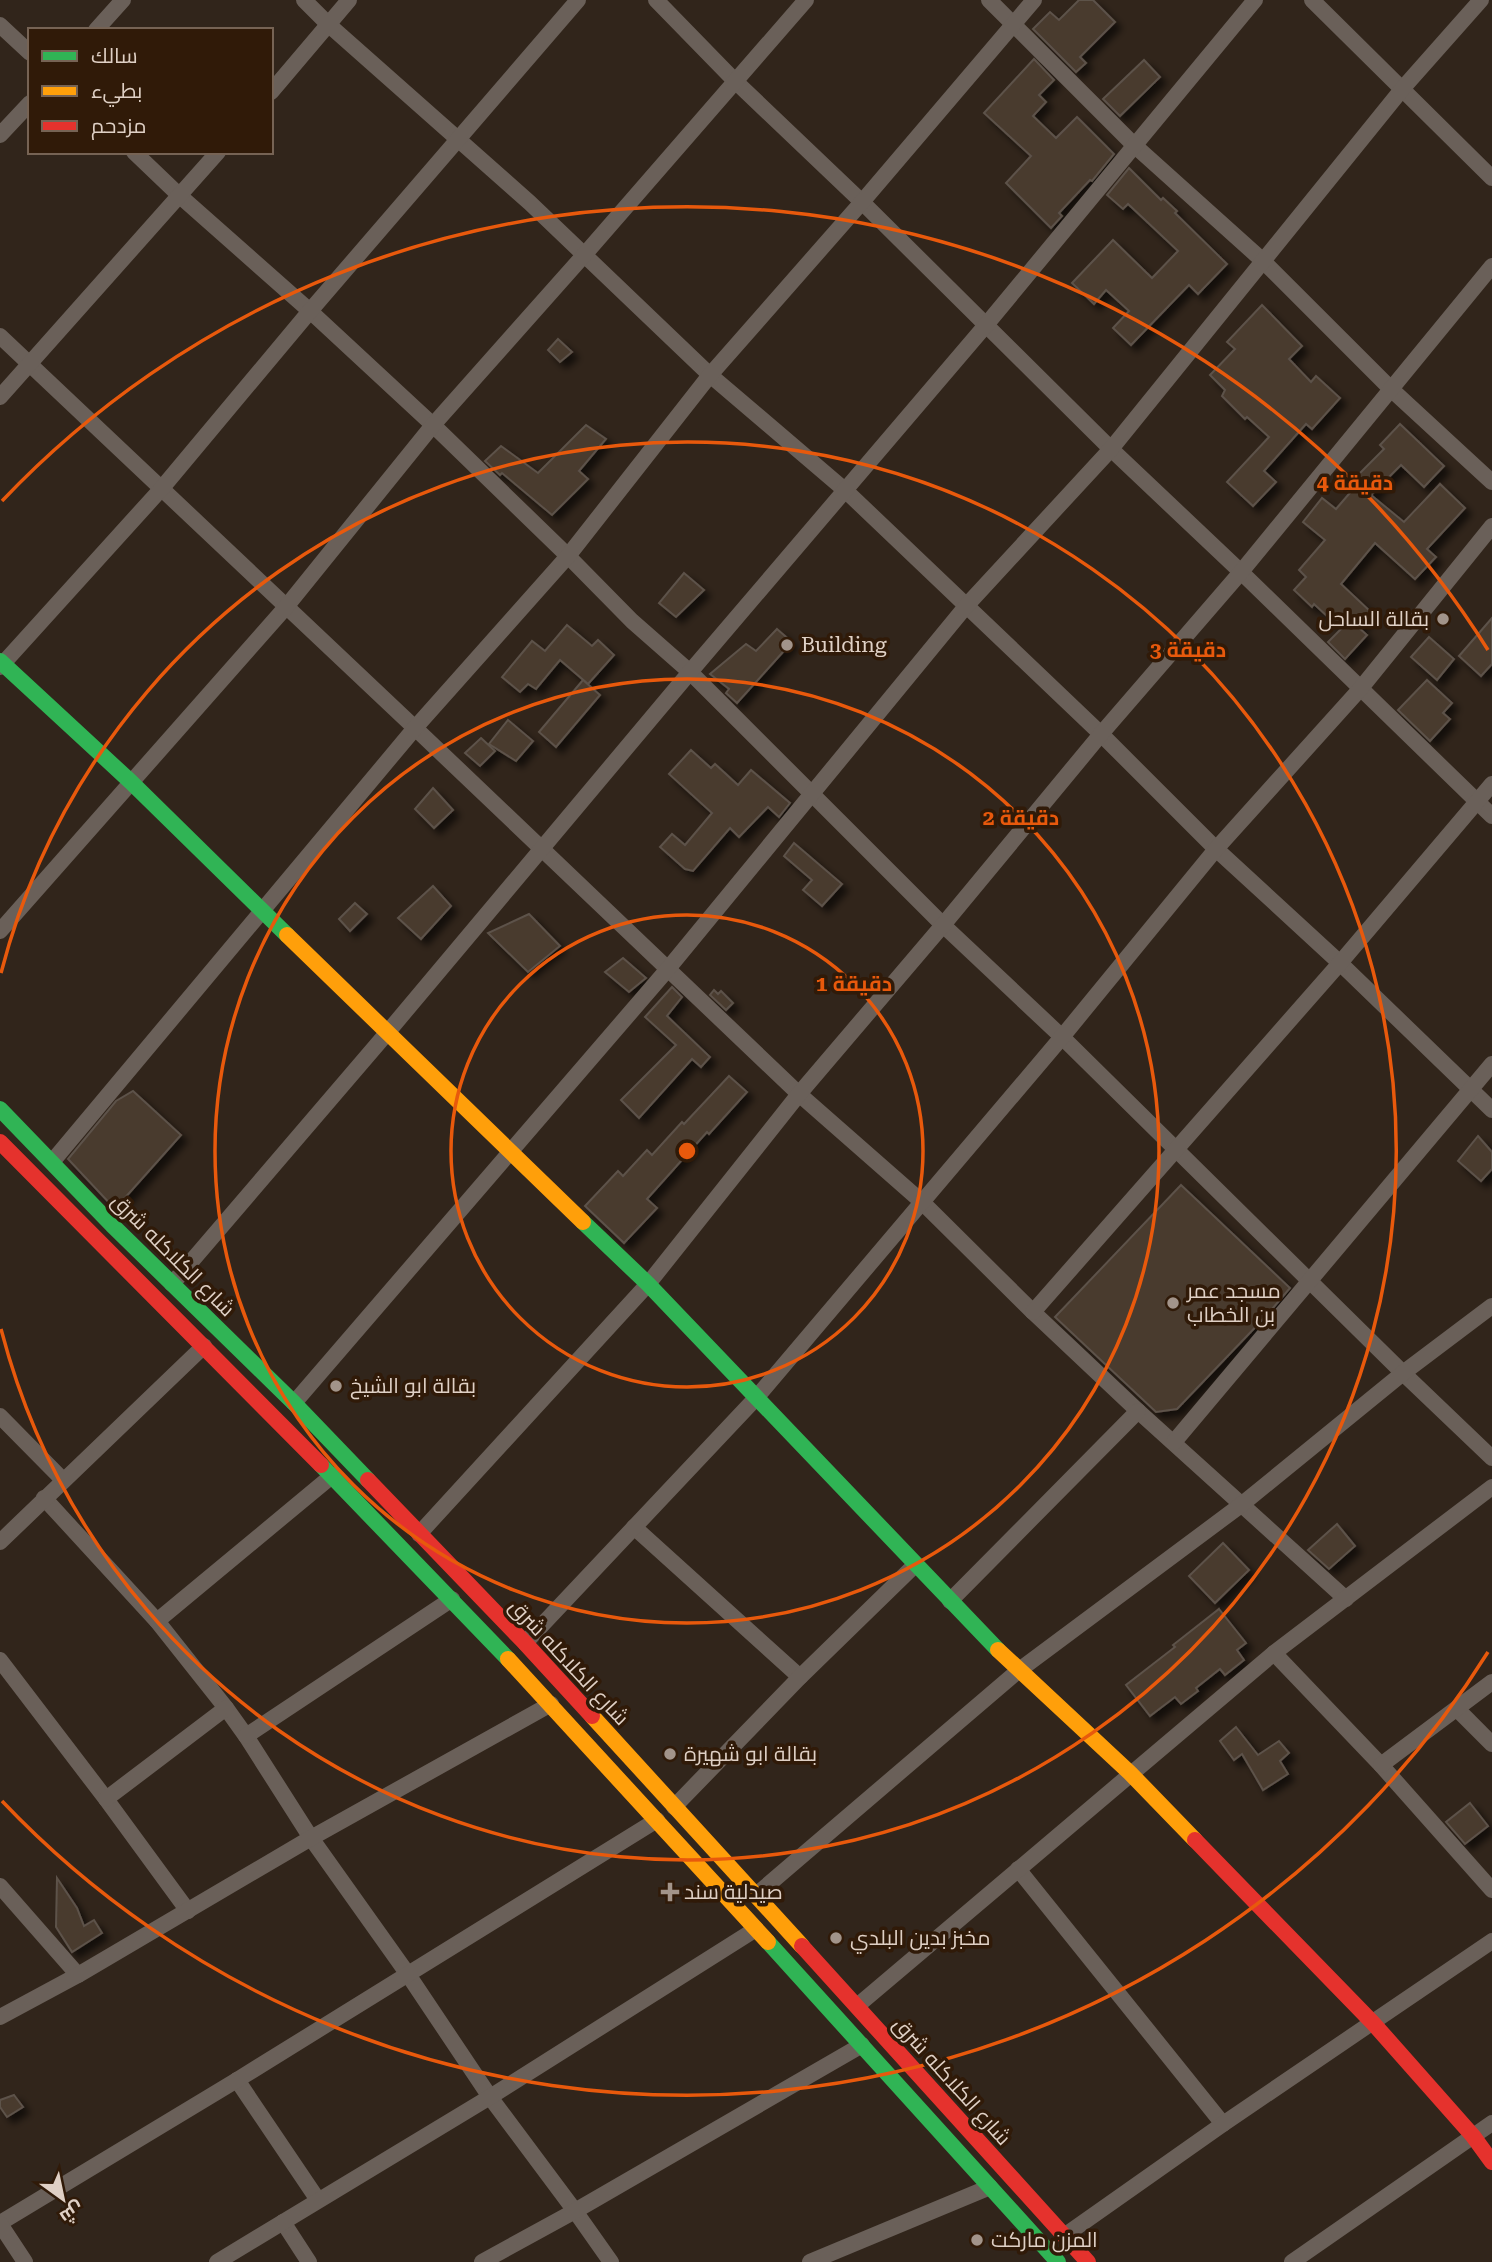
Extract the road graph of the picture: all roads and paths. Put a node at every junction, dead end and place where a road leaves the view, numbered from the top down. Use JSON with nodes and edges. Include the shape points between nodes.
{"nodes":[{"id":1,"x":123,"y":0,"type":"edge"},
{"id":2,"x":304,"y":0,"type":"edge"},
{"id":3,"x":349,"y":0,"type":"edge"},
{"id":4,"x":578,"y":0,"type":"edge"},
{"id":5,"x":656,"y":0,"type":"edge"},
{"id":6,"x":806,"y":0,"type":"edge"},
{"id":7,"x":989,"y":0,"type":"edge"},
{"id":8,"x":1034,"y":0,"type":"edge"},
{"id":9,"x":1255,"y":0,"type":"edge"},
{"id":10,"x":1312,"y":0,"type":"edge"},
{"id":11,"x":1481,"y":0,"type":"edge"},
{"id":12,"x":1015,"y":24,"type":"junction"},
{"id":13,"x":0,"y":25,"type":"edge"},
{"id":14,"x":329,"y":25,"type":"junction"},
{"id":15,"x":98,"y":28,"type":"edge"},
{"id":16,"x":28,"y":50,"type":"edge"},
{"id":17,"x":735,"y":81,"type":"junction"},
{"id":18,"x":1403,"y":88,"type":"junction"},
{"id":19,"x":273,"y":90,"type":"edge"},
{"id":20,"x":28,"y":105,"type":"edge"},
{"id":21,"x":0,"y":135,"type":"edge"},
{"id":22,"x":458,"y":141,"type":"junction"},
{"id":23,"x":1134,"y":145,"type":"junction"},
{"id":24,"x":136,"y":154,"type":"edge"},
{"id":25,"x":216,"y":154,"type":"edge"},
{"id":26,"x":1492,"y":178,"type":"edge"},
{"id":27,"x":180,"y":196,"type":"junction"},
{"id":28,"x":862,"y":202,"type":"junction"},
{"id":29,"x":585,"y":254,"type":"junction"},
{"id":30,"x":1262,"y":260,"type":"junction"},
{"id":31,"x":1492,"y":266,"type":"edge"},
{"id":32,"x":310,"y":311,"type":"junction"},
{"id":33,"x":986,"y":326,"type":"junction"},
{"id":34,"x":0,"y":336,"type":"edge"},
{"id":35,"x":29,"y":363,"type":"junction"},
{"id":36,"x":710,"y":375,"type":"junction"},
{"id":37,"x":1392,"y":390,"type":"junction"},
{"id":38,"x":0,"y":397,"type":"edge"},
{"id":39,"x":433,"y":425,"type":"junction"},
{"id":40,"x":1111,"y":449,"type":"junction"},
{"id":41,"x":1492,"y":482,"type":"edge"},
{"id":42,"x":162,"y":488,"type":"junction"},
{"id":43,"x":846,"y":491,"type":"junction"},
{"id":44,"x":1492,"y":526,"type":"edge"},
{"id":45,"x":568,"y":556,"type":"junction"},
{"id":46,"x":1241,"y":572,"type":"junction"},
{"id":47,"x":967,"y":606,"type":"junction"},
{"id":48,"x":286,"y":607,"type":"junction"},
{"id":49,"x":1,"y":664,"type":"edge"},
{"id":50,"x":690,"y":672,"type":"junction"},
{"id":51,"x":1361,"y":688,"type":"junction"},
{"id":52,"x":415,"y":728,"type":"junction"},
{"id":53,"x":1101,"y":734,"type":"junction"},
{"id":54,"x":131,"y":782,"type":"junction"},
{"id":55,"x":1492,"y":784,"type":"edge"},
{"id":56,"x":812,"y":794,"type":"junction"},
{"id":57,"x":1476,"y":801,"type":"junction"},
{"id":58,"x":1492,"y":816,"type":"edge"},
{"id":59,"x":541,"y":849,"type":"junction"},
{"id":60,"x":1216,"y":849,"type":"junction"},
{"id":61,"x":264,"y":911,"type":"junction"},
{"id":62,"x":943,"y":925,"type":"junction"},
{"id":63,"x":0,"y":931,"type":"edge"},
{"id":64,"x":1340,"y":963,"type":"junction"},
{"id":65,"x":667,"y":970,"type":"junction"},
{"id":66,"x":387,"y":1033,"type":"junction"},
{"id":67,"x":1062,"y":1037,"type":"junction"},
{"id":68,"x":1492,"y":1064,"type":"edge"},
{"id":69,"x":1470,"y":1090,"type":"junction"},
{"id":70,"x":799,"y":1094,"type":"junction"},
{"id":71,"x":0,"y":1109,"type":"edge"},
{"id":72,"x":1492,"y":1110,"type":"edge"},
{"id":73,"x":0,"y":1142,"type":"edge"},
{"id":74,"x":1177,"y":1150,"type":"junction"},
{"id":75,"x":512,"y":1151,"type":"junction"},
{"id":76,"x":52,"y":1162,"type":"junction"},
{"id":77,"x":922,"y":1202,"type":"junction"},
{"id":78,"x":1309,"y":1279,"type":"junction"},
{"id":79,"x":172,"y":1284,"type":"junction"},
{"id":80,"x":649,"y":1284,"type":"junction"},
{"id":81,"x":1492,"y":1306,"type":"edge"},
{"id":82,"x":1033,"y":1312,"type":"junction"},
{"id":83,"x":204,"y":1346,"type":"junction"},
{"id":84,"x":1403,"y":1373,"type":"junction"},
{"id":85,"x":756,"y":1398,"type":"junction"},
{"id":86,"x":294,"y":1403,"type":"junction"},
{"id":87,"x":1138,"y":1411,"type":"junction"},
{"id":88,"x":0,"y":1416,"type":"edge"},
{"id":89,"x":1174,"y":1442,"type":"junction"},
{"id":90,"x":1492,"y":1458,"type":"edge"},
{"id":91,"x":333,"y":1475,"type":"junction"},
{"id":92,"x":63,"y":1480,"type":"junction"},
{"id":93,"x":1492,"y":1487,"type":"edge"},
{"id":94,"x":44,"y":1498,"type":"junction"},
{"id":95,"x":1241,"y":1505,"type":"junction"},
{"id":96,"x":634,"y":1527,"type":"junction"},
{"id":97,"x":419,"y":1534,"type":"junction"},
{"id":98,"x":0,"y":1542,"type":"edge"},
{"id":99,"x":915,"y":1565,"type":"junction"},
{"id":100,"x":452,"y":1599,"type":"junction"},
{"id":101,"x":1346,"y":1599,"type":"junction"},
{"id":102,"x":950,"y":1601,"type":"junction"},
{"id":103,"x":157,"y":1621,"type":"junction"},
{"id":104,"x":525,"y":1643,"type":"junction"},
{"id":105,"x":1274,"y":1653,"type":"junction"},
{"id":106,"x":0,"y":1660,"type":"edge"},
{"id":107,"x":1018,"y":1671,"type":"junction"},
{"id":108,"x":800,"y":1677,"type":"junction"},
{"id":109,"x":1492,"y":1682,"type":"edge"},
{"id":110,"x":551,"y":1704,"type":"junction"},
{"id":111,"x":226,"y":1708,"type":"junction"},
{"id":112,"x":1457,"y":1709,"type":"junction"},
{"id":113,"x":246,"y":1736,"type":"junction"},
{"id":114,"x":1492,"y":1744,"type":"edge"},
{"id":115,"x":1381,"y":1765,"type":"junction"},
{"id":116,"x":1130,"y":1773,"type":"junction"},
{"id":117,"x":106,"y":1799,"type":"junction"},
{"id":118,"x":674,"y":1807,"type":"junction"},
{"id":119,"x":657,"y":1820,"type":"junction"},
{"id":120,"x":311,"y":1838,"type":"junction"},
{"id":121,"x":1018,"y":1869,"type":"junction"},
{"id":122,"x":0,"y":1886,"type":"edge"},
{"id":123,"x":1492,"y":1890,"type":"edge"},
{"id":124,"x":756,"y":1895,"type":"junction"},
{"id":125,"x":188,"y":1911,"type":"junction"},
{"id":126,"x":755,"y":1929,"type":"junction"},
{"id":127,"x":1492,"y":1941,"type":"edge"},
{"id":128,"x":407,"y":1973,"type":"junction"},
{"id":129,"x":78,"y":1975,"type":"junction"},
{"id":130,"x":857,"y":2006,"type":"junction"},
{"id":131,"x":0,"y":2017,"type":"edge"},
{"id":132,"x":1373,"y":2023,"type":"junction"},
{"id":133,"x":862,"y":2045,"type":"junction"},
{"id":134,"x":237,"y":2080,"type":"junction"},
{"id":135,"x":490,"y":2096,"type":"junction"},
{"id":136,"x":1492,"y":2123,"type":"edge"},
{"id":137,"x":1223,"y":2124,"type":"junction"},
{"id":138,"x":1473,"y":2136,"type":"junction"},
{"id":139,"x":1492,"y":2162,"type":"edge"},
{"id":140,"x":990,"y":2187,"type":"junction"},
{"id":141,"x":318,"y":2200,"type":"junction"},
{"id":142,"x":575,"y":2211,"type":"junction"},
{"id":143,"x":284,"y":2222,"type":"junction"},
{"id":144,"x":0,"y":2223,"type":"edge"},
{"id":145,"x":1064,"y":2236,"type":"junction"},
{"id":146,"x":25,"y":2262,"type":"edge"},
{"id":147,"x":217,"y":2262,"type":"edge"},
{"id":148,"x":309,"y":2262,"type":"edge"},
{"id":149,"x":482,"y":2262,"type":"edge"},
{"id":150,"x":611,"y":2262,"type":"edge"},
{"id":151,"x":810,"y":2262,"type":"edge"},
{"id":152,"x":1058,"y":2262,"type":"edge"},
{"id":153,"x":1088,"y":2262,"type":"edge"},
{"id":154,"x":1292,"y":2262,"type":"edge"}],
"edges":[{"from":1,"to":15,"type":"street"},
{"from":2,"to":14,"type":"street"},
{"from":3,"to":14,"type":"street"},
{"from":4,"to":22,"type":"street"},
{"from":5,"to":17,"type":"street"},
{"from":6,"to":17,"type":"street"},
{"from":7,"to":12,"type":"street"},
{"from":8,"to":12,"type":"street"},
{"from":9,"to":23,"type":"street"},
{"from":10,"to":18,"type":"street"},
{"from":11,"to":18,"type":"street"},
{"from":12,"to":23,"type":"street"},
{"from":12,"to":28,"type":"street"},
{"from":13,"to":16,"type":"street"},
{"from":14,"to":19,"type":"street"},
{"from":14,"to":22,"type":"street"},
{"from":17,"to":28,"type":"street"},
{"from":17,"to":29,"type":"street"},
{"from":18,"to":26,"type":"street"},
{"from":18,"to":30,"type":"street"},
{"from":20,"to":21,"type":"street"},
{"from":22,"to":29,"type":"street"},
{"from":22,"to":32,"type":"street"},
{"from":23,"to":30,"type":"street"},
{"from":23,"to":33,"type":"street"},
{"from":24,"to":27,"type":"street"},
{"from":25,"to":27,"type":"street"},
{"from":27,"to":32,"type":"street"},
{"from":27,"to":35,"type":"street"},
{"from":28,"to":33,"type":"street"},
{"from":28,"to":36,"type":"street"},
{"from":29,"to":36,"type":"street"},
{"from":29,"to":39,"type":"street"},
{"from":30,"to":37,"type":"street"},
{"from":30,"to":40,"type":"street"},
{"from":31,"to":37,"type":"street"},
{"from":32,"to":39,"type":"street"},
{"from":32,"to":42,"type":"street"},
{"from":33,"to":40,"type":"street"},
{"from":33,"to":43,"type":"street"},
{"from":34,"to":35,"type":"street"},
{"from":35,"to":38,"type":"street"},
{"from":35,"to":42,"type":"street"},
{"from":36,"to":43,"type":"street"},
{"from":36,"to":45,"type":"street"},
{"from":37,"to":41,"type":"street"},
{"from":37,"to":46,"type":"street"},
{"from":39,"to":45,"type":"street"},
{"from":39,"to":48,"type":"street"},
{"from":40,"to":46,"type":"street"},
{"from":40,"to":47,"type":"street"},
{"from":42,"to":48,"type":"street"},
{"from":42,"to":49,"type":"street"},
{"from":43,"to":47,"type":"street"},
{"from":43,"to":50,"type":"street"},
{"from":44,"to":51,"type":"street"},
{"from":45,"to":50,"type":"street"},
{"from":45,"to":52,"type":"street"},
{"from":46,"to":51,"type":"street"},
{"from":46,"to":53,"type":"street"},
{"from":47,"to":53,"type":"street"},
{"from":47,"to":56,"type":"street"},
{"from":48,"to":52,"type":"street"},
{"from":48,"to":54,"type":"street"},
{"from":49,"to":54,"type":"street"},
{"from":50,"to":56,"type":"street"},
{"from":50,"to":59,"type":"street"},
{"from":51,"to":57,"type":"street"},
{"from":51,"to":60,"type":"street"},
{"from":52,"to":59,"type":"street"},
{"from":52,"to":61,"type":"street"},
{"from":53,"to":60,"type":"street"},
{"from":53,"to":62,"type":"street"},
{"from":54,"to":61,"type":"street"},
{"from":54,"to":63,"type":"street"},
{"from":55,"to":57,"type":"street"},
{"from":56,"to":62,"type":"street"},
{"from":56,"to":65,"type":"street"},
{"from":57,"to":58,"type":"street"},
{"from":57,"to":64,"type":"street"},
{"from":59,"to":65,"type":"street"},
{"from":59,"to":66,"type":"street"},
{"from":60,"to":64,"type":"street"},
{"from":60,"to":67,"type":"street"},
{"from":61,"to":66,"type":"street"},
{"from":61,"to":76,"type":"street"},
{"from":62,"to":67,"type":"street"},
{"from":62,"to":70,"type":"street"},
{"from":64,"to":69,"type":"street"},
{"from":64,"to":74,"type":"street"},
{"from":65,"to":70,"type":"street"},
{"from":65,"to":75,"type":"street"},
{"from":66,"to":75,"type":"street"},
{"from":66,"to":79,"type":"street"},
{"from":67,"to":74,"type":"street"},
{"from":67,"to":77,"type":"street"},
{"from":68,"to":69,"type":"street"},
{"from":69,"to":72,"type":"street"},
{"from":69,"to":78,"type":"street"},
{"from":70,"to":77,"type":"street"},
{"from":70,"to":80,"type":"street"},
{"from":71,"to":76,"type":"street","name":"شارع الكلاكله شرق"},
{"from":73,"to":83,"type":"street","name":"شارع الكلاكله شرق"},
{"from":74,"to":78,"type":"street"},
{"from":74,"to":82,"type":"street"},
{"from":75,"to":80,"type":"street"},
{"from":75,"to":86,"type":"street"},
{"from":76,"to":79,"type":"street","name":"شارع الكلاكله شرق"},
{"from":77,"to":82,"type":"street"},
{"from":77,"to":85,"type":"street"},
{"from":78,"to":84,"type":"street"},
{"from":78,"to":89,"type":"street"},
{"from":79,"to":86,"type":"street","name":"شارع الكلاكله شرق"},
{"from":80,"to":85,"type":"street"},
{"from":80,"to":97,"type":"street"},
{"from":81,"to":84,"type":"street"},
{"from":82,"to":87,"type":"street"},
{"from":83,"to":91,"type":"street","name":"شارع الكلاكله شرق"},
{"from":83,"to":92,"type":"street"},
{"from":84,"to":90,"type":"street"},
{"from":84,"to":95,"type":"street"},
{"from":85,"to":96,"type":"street"},
{"from":85,"to":99,"type":"street"},
{"from":86,"to":97,"type":"street","name":"شارع الكلاكله شرق"},
{"from":87,"to":89,"type":"street"},
{"from":87,"to":102,"type":"street"},
{"from":88,"to":92,"type":"street"},
{"from":89,"to":95,"type":"street"},
{"from":91,"to":100,"type":"street","name":"شارع الكلاكله شرق"},
{"from":91,"to":103,"type":"street"},
{"from":92,"to":94,"type":"street"},
{"from":93,"to":101,"type":"street"},
{"from":94,"to":98,"type":"street"},
{"from":94,"to":103,"type":"street"},
{"from":95,"to":101,"type":"street"},
{"from":95,"to":107,"type":"street"},
{"from":96,"to":104,"type":"street"},
{"from":96,"to":108,"type":"street"},
{"from":97,"to":104,"type":"street","name":"شارع الكلاكله شرق"},
{"from":99,"to":102,"type":"street"},
{"from":99,"to":108,"type":"street"},
{"from":100,"to":110,"type":"street","name":"شارع الكلاكله شرق"},
{"from":100,"to":113,"type":"street"},
{"from":101,"to":105,"type":"street"},
{"from":102,"to":107,"type":"street"},
{"from":103,"to":111,"type":"street"},
{"from":104,"to":118,"type":"street","name":"شارع الكلاكله شرق"},
{"from":105,"to":115,"type":"street"},
{"from":105,"to":116,"type":"street"},
{"from":106,"to":117,"type":"street"},
{"from":107,"to":116,"type":"street"},
{"from":107,"to":124,"type":"street"},
{"from":108,"to":118,"type":"street"},
{"from":109,"to":112,"type":"street"},
{"from":110,"to":119,"type":"street","name":"شارع الكلاكله شرق"},
{"from":110,"to":120,"type":"street"},
{"from":111,"to":113,"type":"street"},
{"from":111,"to":117,"type":"street"},
{"from":112,"to":114,"type":"street"},
{"from":112,"to":115,"type":"street"},
{"from":113,"to":120,"type":"street"},
{"from":115,"to":123,"type":"street"},
{"from":116,"to":121,"type":"street"},
{"from":116,"to":132,"type":"street"},
{"from":117,"to":125,"type":"street"},
{"from":118,"to":124,"type":"street","name":"شارع الكلاكله شرق"},
{"from":119,"to":126,"type":"street","name":"شارع الكلاكله شرق"},
{"from":119,"to":128,"type":"street"},
{"from":120,"to":125,"type":"street"},
{"from":120,"to":128,"type":"street"},
{"from":121,"to":130,"type":"street"},
{"from":121,"to":137,"type":"street"},
{"from":122,"to":129,"type":"street"},
{"from":124,"to":130,"type":"street","name":"شارع الكلاكله شرق"},
{"from":125,"to":129,"type":"street"},
{"from":126,"to":133,"type":"street","name":"شارع الكلاكله شرق"},
{"from":126,"to":135,"type":"street"},
{"from":127,"to":132,"type":"street"},
{"from":128,"to":134,"type":"street"},
{"from":128,"to":135,"type":"street"},
{"from":129,"to":131,"type":"street"},
{"from":130,"to":145,"type":"street","name":"شارع الكلاكله شرق"},
{"from":132,"to":137,"type":"street"},
{"from":132,"to":138,"type":"street"},
{"from":133,"to":140,"type":"street","name":"شارع الكلاكله شرق"},
{"from":133,"to":142,"type":"street"},
{"from":134,"to":141,"type":"street"},
{"from":134,"to":144,"type":"street"},
{"from":135,"to":141,"type":"street"},
{"from":135,"to":142,"type":"street"},
{"from":136,"to":138,"type":"street"},
{"from":137,"to":145,"type":"street"},
{"from":138,"to":139,"type":"street"},
{"from":138,"to":154,"type":"street"},
{"from":140,"to":151,"type":"street"},
{"from":140,"to":152,"type":"street","name":"شارع الكلاكله شرق"},
{"from":141,"to":143,"type":"street"},
{"from":142,"to":149,"type":"street"},
{"from":142,"to":150,"type":"street"},
{"from":143,"to":147,"type":"street"},
{"from":143,"to":148,"type":"street"},
{"from":144,"to":146,"type":"street"},
{"from":145,"to":153,"type":"street","name":"شارع الكلاكله شرق"}]}
